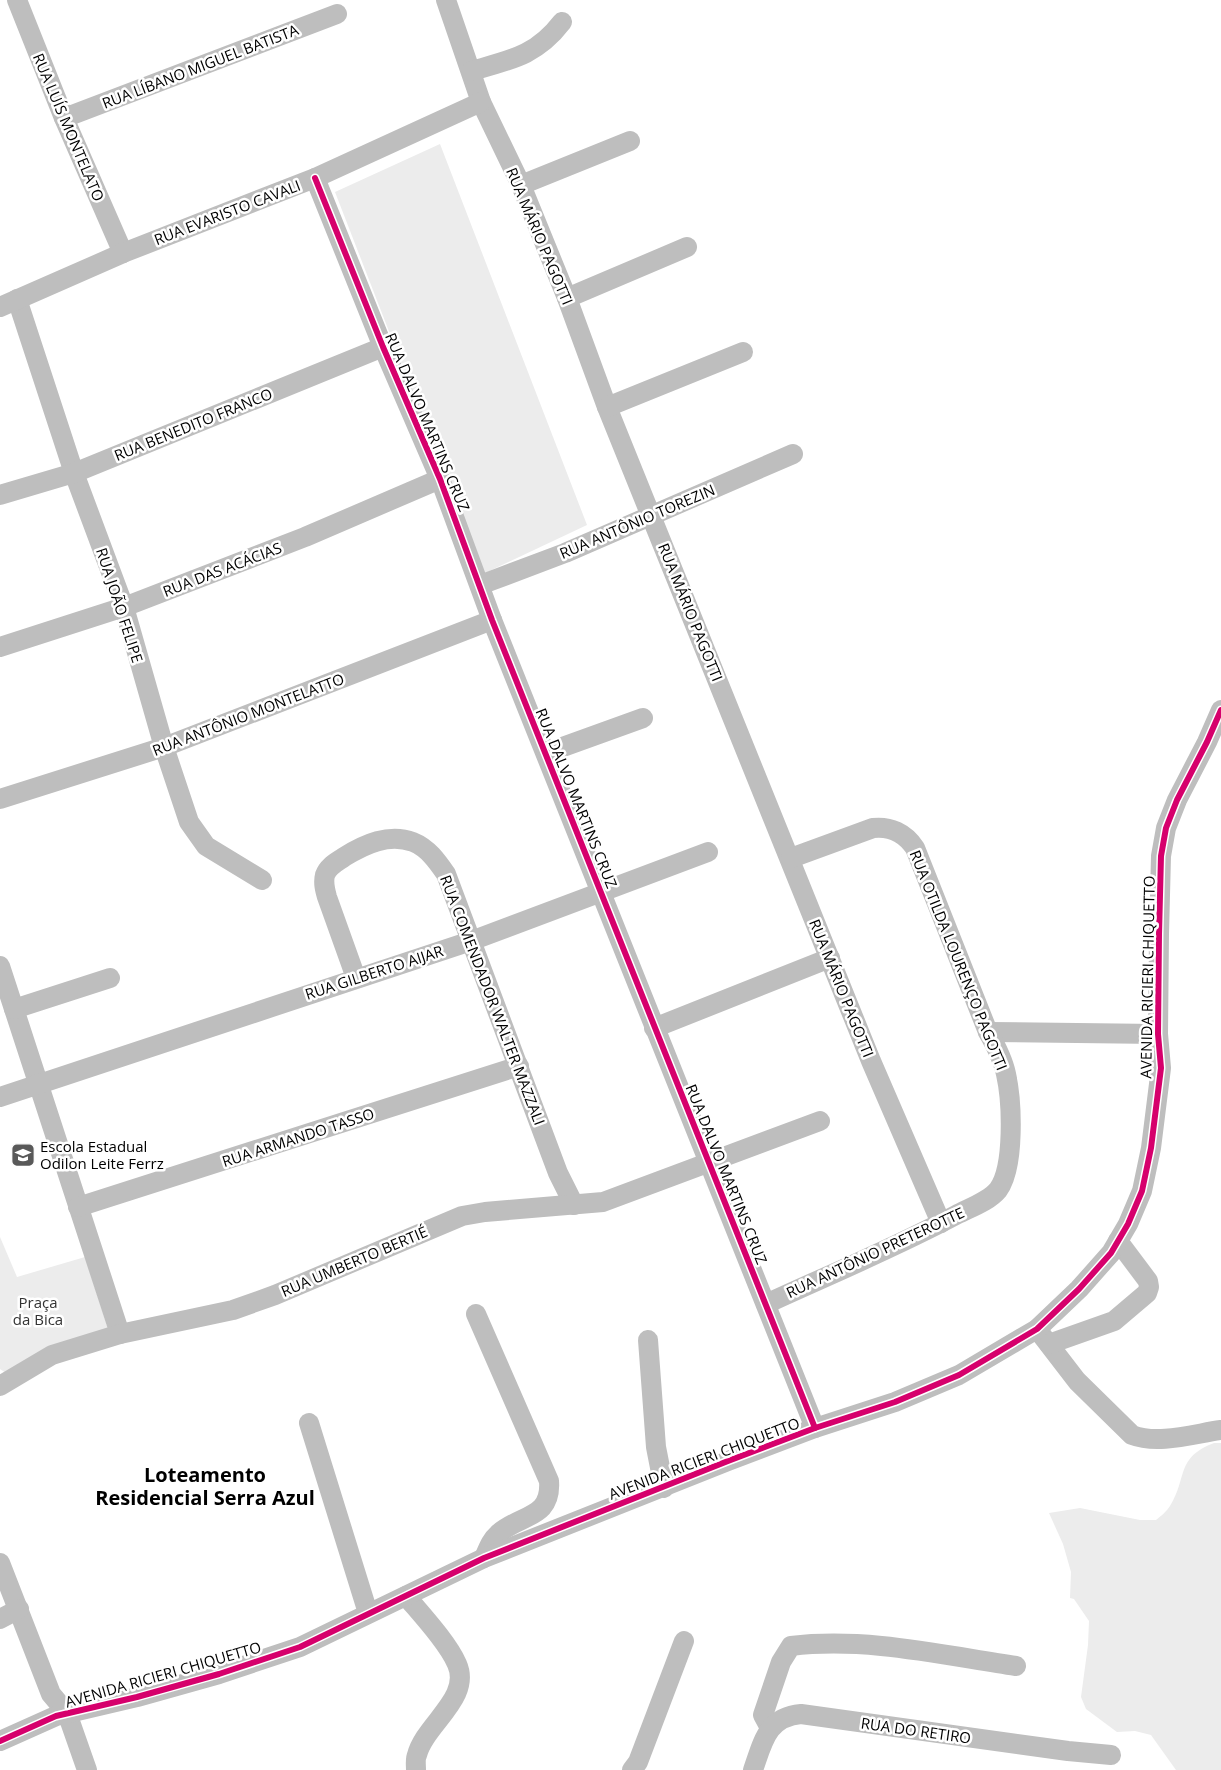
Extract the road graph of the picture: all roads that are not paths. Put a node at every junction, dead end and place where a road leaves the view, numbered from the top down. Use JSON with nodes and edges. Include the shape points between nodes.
{"nodes":[{"id":1,"x":17,"y":0,"type":"edge"},
{"id":2,"x":446,"y":0,"type":"edge"},
{"id":3,"x":336,"y":14,"type":"dead end"},
{"id":4,"x":562,"y":22,"type":"dead end"},
{"id":5,"x":471,"y":71,"type":"junction"},
{"id":6,"x":481,"y":102,"type":"junction"},
{"id":7,"x":64,"y":118,"type":"junction"},
{"id":8,"x":630,"y":141,"type":"dead end"},
{"id":9,"x":315,"y":178,"type":"junction"},
{"id":10,"x":520,"y":185,"type":"junction"},
{"id":11,"x":688,"y":247,"type":"dead end"},
{"id":12,"x":123,"y":253,"type":"junction"},
{"id":13,"x":567,"y":298,"type":"junction"},
{"id":14,"x":8,"y":303,"type":"edge"},
{"id":15,"x":383,"y":347,"type":"junction"},
{"id":16,"x":743,"y":352,"type":"dead end"},
{"id":17,"x":607,"y":407,"type":"junction"},
{"id":18,"x":793,"y":454,"type":"dead end"},
{"id":19,"x":74,"y":473,"type":"junction"},
{"id":20,"x":440,"y":479,"type":"junction"},
{"id":21,"x":0,"y":495,"type":"edge"},
{"id":22,"x":651,"y":515,"type":"junction"},
{"id":23,"x":480,"y":585,"type":"junction"},
{"id":24,"x":124,"y":607,"type":"junction"},
{"id":25,"x":492,"y":620,"type":"junction"},
{"id":26,"x":0,"y":648,"type":"edge"},
{"id":27,"x":1221,"y":710,"type":"edge"},
{"id":28,"x":643,"y":718,"type":"dead end"},
{"id":29,"x":164,"y":747,"type":"junction"},
{"id":30,"x":546,"y":754,"type":"junction"},
{"id":31,"x":0,"y":799,"type":"edge"},
{"id":32,"x":708,"y":852,"type":"dead end"},
{"id":33,"x":791,"y":858,"type":"junction"},
{"id":34,"x":262,"y":880,"type":"dead end"},
{"id":35,"x":600,"y":892,"type":"junction"},
{"id":36,"x":471,"y":941,"type":"junction"},
{"id":37,"x":830,"y":958,"type":"junction"},
{"id":38,"x":0,"y":966,"type":"edge"},
{"id":39,"x":110,"y":978,"type":"dead end"},
{"id":40,"x":356,"y":978,"type":"junction"},
{"id":41,"x":14,"y":1009,"type":"junction"},
{"id":42,"x":654,"y":1028,"type":"junction"},
{"id":43,"x":988,"y":1032,"type":"junction"},
{"id":44,"x":1158,"y":1034,"type":"junction"},
{"id":45,"x":519,"y":1066,"type":"junction"},
{"id":46,"x":38,"y":1084,"type":"junction"},
{"id":47,"x":0,"y":1097,"type":"edge"},
{"id":48,"x":820,"y":1121,"type":"dead end"},
{"id":49,"x":710,"y":1163,"type":"junction"},
{"id":50,"x":985,"y":1200,"type":"joint"},
{"id":51,"x":574,"y":1205,"type":"junction"},
{"id":52,"x":78,"y":1208,"type":"junction"},
{"id":53,"x":941,"y":1223,"type":"junction"},
{"id":54,"x":1118,"y":1241,"type":"junction"},
{"id":55,"x":766,"y":1304,"type":"junction"},
{"id":56,"x":476,"y":1314,"type":"dead end"},
{"id":57,"x":120,"y":1334,"type":"junction"},
{"id":58,"x":1043,"y":1336,"type":"junction"},
{"id":59,"x":648,"y":1340,"type":"dead end"},
{"id":60,"x":2,"y":1382,"type":"edge"},
{"id":61,"x":309,"y":1423,"type":"dead end"},
{"id":62,"x":815,"y":1428,"type":"junction"},
{"id":63,"x":1221,"y":1430,"type":"edge"},
{"id":64,"x":664,"y":1488,"type":"junction"},
{"id":65,"x":484,"y":1558,"type":"junction"},
{"id":66,"x":0,"y":1563,"type":"edge"},
{"id":67,"x":406,"y":1596,"type":"junction"},
{"id":68,"x":19,"y":1609,"type":"junction"},
{"id":69,"x":368,"y":1613,"type":"junction"},
{"id":70,"x":0,"y":1619,"type":"edge"},
{"id":71,"x":684,"y":1641,"type":"dead end"},
{"id":72,"x":1016,"y":1666,"type":"dead end"},
{"id":73,"x":67,"y":1713,"type":"junction"},
{"id":74,"x":770,"y":1728,"type":"junction"},
{"id":75,"x":0,"y":1741,"type":"edge"},
{"id":76,"x":1111,"y":1755,"type":"dead end"},
{"id":77,"x":87,"y":1770,"type":"edge"},
{"id":78,"x":416,"y":1770,"type":"edge"},
{"id":79,"x":632,"y":1770,"type":"edge"},
{"id":80,"x":753,"y":1770,"type":"edge"}],
"edges":[{"from":1,"to":7,"type":"street","name":"RUA LUÍS MONTELATO"},
{"from":2,"to":5,"type":"street","name":"RUA MÁRIO PAGOTTI"},
{"from":3,"to":7,"type":"street","name":"RUA LÍBANO MIGUEL BATISTA"},
{"from":4,"to":5,"type":"street","via":[[539,48]]},
{"from":5,"to":6,"type":"street","name":"RUA MÁRIO PAGOTTI"},
{"from":6,"to":9,"type":"street","name":"RUA EVARISTO CAVALI"},
{"from":6,"to":10,"type":"street","name":"RUA MÁRIO PAGOTTI"},
{"from":7,"to":12,"type":"street","name":"RUA LUÍS MONTELATO"},
{"from":8,"to":10,"type":"street"},
{"from":9,"to":12,"type":"street","name":"RUA EVARISTO CAVALI"},
{"from":9,"to":15,"type":"street","name":"RUA DALVO MARTINS CRUZ"},
{"from":10,"to":13,"type":"street","name":"RUA MÁRIO PAGOTTI"},
{"from":11,"to":13,"type":"street"},
{"from":12,"to":14,"type":"street","name":"RUA EVARISTO CAVALI"},
{"from":13,"to":17,"type":"street","name":"RUA MÁRIO PAGOTTI"},
{"from":14,"to":19,"type":"street","name":"RUA JOÃO FELIPE"},
{"from":15,"to":19,"type":"street","name":"RUA BENEDITO FRANCO"},
{"from":15,"to":20,"type":"street","name":"RUA DALVO MARTINS CRUZ"},
{"from":16,"to":17,"type":"street"},
{"from":17,"to":22,"type":"street","name":"RUA MÁRIO PAGOTTI"},
{"from":18,"to":22,"type":"street","name":"RUA ANTÔNIO TOREZIN"},
{"from":19,"to":21,"type":"street","name":"RUA BENEDITO FRANCO"},
{"from":19,"to":24,"type":"street","name":"RUA JOÃO FELIPE"},
{"from":20,"to":23,"type":"street","name":"RUA DALVO MARTINS CRUZ"},
{"from":20,"to":24,"type":"street","name":"RUA DAS ACÁCIAS","via":[[305,537]]},
{"from":22,"to":23,"type":"street","name":"RUA ANTÔNIO TOREZIN","via":[[565,553]]},
{"from":22,"to":33,"type":"street","name":"RUA MÁRIO PAGOTTI"},
{"from":23,"to":25,"type":"street","name":"RUA DALVO MARTINS CRUZ"},
{"from":24,"to":26,"type":"street","name":"RUA DAS ACÁCIAS"},
{"from":24,"to":29,"type":"street","name":"RUA JOÃO FELIPE"},
{"from":25,"to":29,"type":"street","name":"RUA ANTÔNIO MONTELATTO"},
{"from":25,"to":30,"type":"street","name":"RUA DALVO MARTINS CRUZ"},
{"from":27,"to":44,"type":"street","name":"AVENIDA RICIERI CHIQUETTO","via":[[1166,828],[1160,886]]},
{"from":28,"to":30,"type":"street"},
{"from":29,"to":31,"type":"street","name":"RUA ANTÔNIO MONTELATTO"},
{"from":29,"to":34,"type":"street","name":"RUA JOÃO FELIPE","via":[[196,834],[206,846]]},
{"from":30,"to":35,"type":"street","name":"RUA DALVO MARTINS CRUZ"},
{"from":32,"to":35,"type":"street","name":"RUA GILBERTO AIJAR"},
{"from":33,"to":37,"type":"street","name":"RUA MÁRIO PAGOTTI"},
{"from":33,"to":43,"type":"street","name":"RUA OTILDA LOURENÇO PAGOTTI","via":[[872,828],[896,831],[910,840]]},
{"from":35,"to":36,"type":"street","name":"RUA GILBERTO AIJAR"},
{"from":35,"to":42,"type":"street","name":"RUA DALVO MARTINS CRUZ"},
{"from":36,"to":40,"type":"street","name":"RUA GILBERTO AIJAR"},
{"from":36,"to":40,"type":"street","name":"RUA COMENDADOR WALTER MAZZALI","via":[[446,874],[431,854],[414,843],[397,838],[378,840],[358,848],[330,866],[325,874],[327,897]]},
{"from":36,"to":45,"type":"street","name":"RUA COMENDADOR WALTER MAZZALI"},
{"from":37,"to":42,"type":"street"},
{"from":37,"to":53,"type":"street","name":"RUA MÁRIO PAGOTTI"},
{"from":38,"to":41,"type":"street"},
{"from":39,"to":41,"type":"street"},
{"from":40,"to":46,"type":"street","name":"RUA GILBERTO AIJAR"},
{"from":41,"to":46,"type":"street"},
{"from":42,"to":49,"type":"street","name":"RUA DALVO MARTINS CRUZ"},
{"from":43,"to":44,"type":"street"},
{"from":43,"to":50,"type":"street","name":"RUA OTILDA LOURENÇO PAGOTTI","via":[[1006,1075],[1009,1158],[997,1191]]},
{"from":44,"to":54,"type":"street","name":"AVENIDA RICIERI CHIQUETTO","via":[[1161,1068],[1148,1170],[1135,1208]]},
{"from":45,"to":51,"type":"street","name":"RUA COMENDADOR WALTER MAZZALI","via":[[558,1173]]},
{"from":45,"to":52,"type":"street","name":"RUA ARMANDO TASSO"},
{"from":46,"to":47,"type":"street","name":"RUA GILBERTO AIJAR"},
{"from":46,"to":52,"type":"street"},
{"from":48,"to":49,"type":"street","name":"RUA UMBERTO BERTIÉ"},
{"from":49,"to":51,"type":"street","name":"RUA UMBERTO BERTIÉ","via":[[603,1202]]},
{"from":49,"to":55,"type":"street","name":"RUA DALVO MARTINS CRUZ"},
{"from":50,"to":53,"type":"street","name":"RUA ANTÔNIO PRETEROTTE"},
{"from":51,"to":57,"type":"street","name":"RUA UMBERTO BERTIÉ","via":[[462,1216],[233,1310]]},
{"from":52,"to":57,"type":"street"},
{"from":53,"to":55,"type":"street","name":"RUA ANTÔNIO PRETEROTTE"},
{"from":54,"to":58,"type":"street","name":"AVENIDA RICIERI CHIQUETTO"},
{"from":54,"to":58,"type":"street","via":[[1148,1281],[1147,1293],[1114,1321]]},
{"from":55,"to":62,"type":"street","name":"RUA DALVO MARTINS CRUZ"},
{"from":56,"to":65,"type":"street","via":[[549,1480],[550,1491],[538,1512],[499,1532]]},
{"from":57,"to":60,"type":"street","name":"RUA UMBERTO BERTIÉ","via":[[52,1355]]},
{"from":58,"to":62,"type":"street","name":"AVENIDA RICIERI CHIQUETTO","via":[[895,1402]]},
{"from":58,"to":63,"type":"street","via":[[1076,1381],[1132,1435],[1155,1439]]},
{"from":59,"to":64,"type":"street","via":[[656,1447]]},
{"from":61,"to":69,"type":"street"},
{"from":62,"to":64,"type":"street","name":"AVENIDA RICIERI CHIQUETTO"},
{"from":64,"to":65,"type":"street","name":"AVENIDA RICIERI CHIQUETTO"},
{"from":65,"to":67,"type":"street","name":"AVENIDA RICIERI CHIQUETTO"},
{"from":66,"to":68,"type":"street"},
{"from":67,"to":69,"type":"street","name":"AVENIDA RICIERI CHIQUETTO"},
{"from":67,"to":78,"type":"street","via":[[457,1664],[460,1678],[457,1694],[429,1731],[417,1754]]},
{"from":68,"to":70,"type":"street"},
{"from":68,"to":73,"type":"street","via":[[51,1694]]},
{"from":69,"to":73,"type":"street","name":"AVENIDA RICIERI CHIQUETTO","via":[[300,1647],[219,1674]]},
{"from":71,"to":79,"type":"street","via":[[638,1762]]},
{"from":72,"to":74,"type":"street","via":[[864,1643],[791,1646],[781,1662],[763,1715]]},
{"from":73,"to":75,"type":"street","name":"AVENIDA RICIERI CHIQUETTO"},
{"from":73,"to":77,"type":"street"},
{"from":74,"to":76,"type":"street","name":"RUA DO RETIRO","via":[[784,1716],[801,1714]]},
{"from":74,"to":80,"type":"street"}]}
